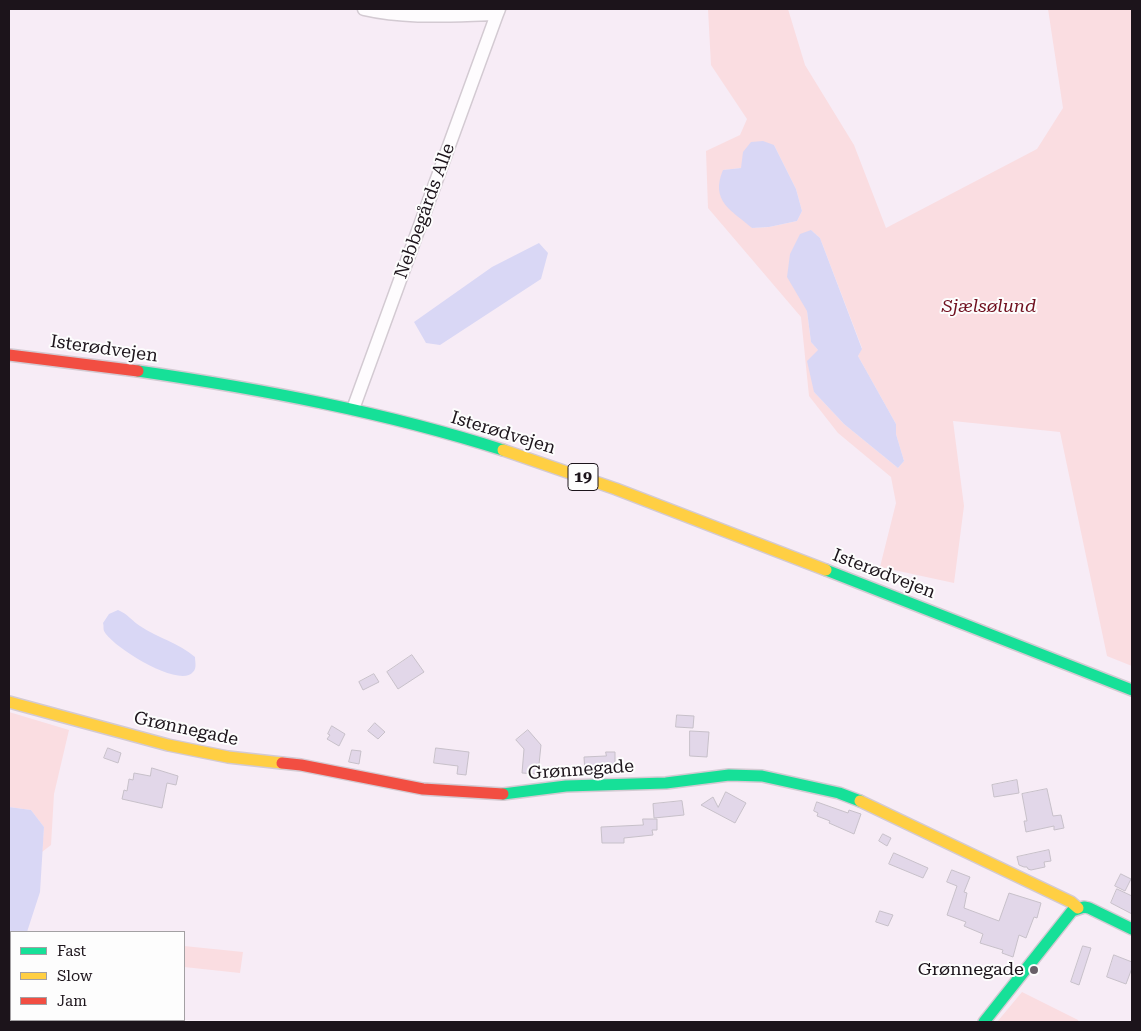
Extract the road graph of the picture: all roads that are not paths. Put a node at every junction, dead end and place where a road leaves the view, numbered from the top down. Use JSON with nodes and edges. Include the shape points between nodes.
{"nodes":[{"id":1,"x":364,"y":9,"type":"edge"},
{"id":2,"x":498,"y":11,"type":"edge"},
{"id":3,"x":9,"y":355,"type":"edge"},
{"id":4,"x":353,"y":409,"type":"junction"},
{"id":5,"x":1132,"y":690,"type":"edge"},
{"id":6,"x":9,"y":702,"type":"edge"},
{"id":7,"x":1078,"y":908,"type":"junction"},
{"id":8,"x":1132,"y":929,"type":"edge"},
{"id":9,"x":984,"y":1022,"type":"edge"}],
"edges":[{"from":1,"to":2,"type":"street","name":"Nebbegårds Alle","via":[[412,16]]},
{"from":2,"to":4,"type":"street","name":"Nebbegårds Alle"},
{"from":3,"to":4,"type":"street","name":"Isterødvejen","number":"19","via":[[254,389]]},
{"from":4,"to":5,"type":"street","name":"Isterødvejen","number":"19","via":[[440,431],[635,495]]},
{"from":6,"to":7,"type":"street","name":"Grønnegade","via":[[176,747],[460,792],[497,795],[566,786],[666,783],[729,775],[762,776],[839,793],[868,804]]},
{"from":7,"to":8,"type":"street","name":"Grønnegade","via":[[1089,908]]},
{"from":7,"to":9,"type":"street","via":[[1072,911]]}]}
